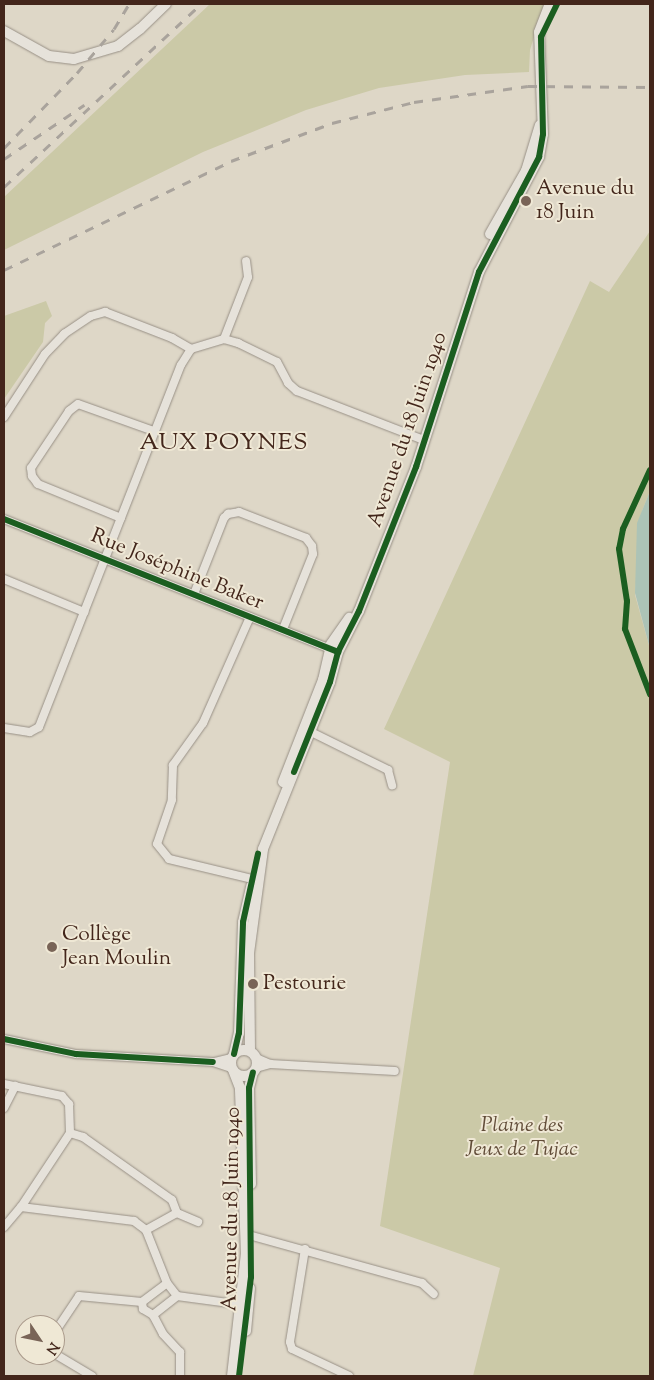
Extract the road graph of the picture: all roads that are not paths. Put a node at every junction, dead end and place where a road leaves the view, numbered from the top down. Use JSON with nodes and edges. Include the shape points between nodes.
{"nodes":[{"id":1,"x":166,"y":4,"type":"edge"},
{"id":2,"x":550,"y":4,"type":"edge"},
{"id":3,"x":556,"y":4,"type":"edge"},
{"id":4,"x":4,"y":31,"type":"edge"},
{"id":5,"x":541,"y":37,"type":"junction"},
{"id":6,"x":246,"y":261,"type":"dead end"},
{"id":7,"x":224,"y":339,"type":"junction"},
{"id":8,"x":191,"y":349,"type":"junction"},
{"id":9,"x":4,"y":417,"type":"edge"},
{"id":10,"x":154,"y":431,"type":"junction"},
{"id":11,"x":422,"y":439,"type":"junction"},
{"id":12,"x":4,"y":518,"type":"edge"},
{"id":13,"x":121,"y":518,"type":"junction"},
{"id":14,"x":106,"y":559,"type":"junction"},
{"id":15,"x":4,"y":579,"type":"edge"},
{"id":16,"x":194,"y":594,"type":"junction"},
{"id":17,"x":84,"y":612,"type":"junction"},
{"id":18,"x":250,"y":617,"type":"junction"},
{"id":19,"x":283,"y":629,"type":"junction"},
{"id":20,"x":334,"y":650,"type":"junction"},
{"id":21,"x":4,"y":728,"type":"edge"},
{"id":22,"x":307,"y":729,"type":"junction"},
{"id":23,"x":392,"y":785,"type":"dead end"},
{"id":24,"x":252,"y":879,"type":"junction"},
{"id":25,"x":4,"y":1040,"type":"edge"},
{"id":26,"x":254,"y":1062,"type":"junction"},
{"id":27,"x":233,"y":1063,"type":"junction"},
{"id":28,"x":395,"y":1071,"type":"dead end"},
{"id":29,"x":4,"y":1084,"type":"edge"},
{"id":30,"x":15,"y":1086,"type":"junction"},
{"id":31,"x":4,"y":1108,"type":"edge"},
{"id":32,"x":70,"y":1132,"type":"junction"},
{"id":33,"x":21,"y":1207,"type":"junction"},
{"id":34,"x":177,"y":1212,"type":"junction"},
{"id":35,"x":198,"y":1222,"type":"dead end"},
{"id":36,"x":4,"y":1227,"type":"edge"},
{"id":37,"x":146,"y":1230,"type":"junction"},
{"id":38,"x":248,"y":1234,"type":"junction"},
{"id":39,"x":305,"y":1249,"type":"junction"},
{"id":40,"x":168,"y":1283,"type":"junction"},
{"id":41,"x":434,"y":1294,"type":"dead end"},
{"id":42,"x":177,"y":1296,"type":"junction"},
{"id":43,"x":142,"y":1302,"type":"junction"},
{"id":44,"x":243,"y":1305,"type":"junction"},
{"id":45,"x":153,"y":1315,"type":"junction"},
{"id":46,"x":65,"y":1317,"type":"edge"},
{"id":47,"x":65,"y":1360,"type":"edge"},
{"id":48,"x":92,"y":1376,"type":"edge"},
{"id":49,"x":180,"y":1376,"type":"edge"},
{"id":50,"x":232,"y":1376,"type":"edge"},
{"id":51,"x":239,"y":1376,"type":"edge"},
{"id":52,"x":349,"y":1376,"type":"edge"}],
"edges":[{"from":1,"to":4,"type":"street","via":[[118,46],[74,59],[49,56]]},
{"from":2,"to":5,"type":"street","via":[[539,32]]},
{"from":3,"to":5,"type":"street"},
{"from":5,"to":11,"type":"street","name":"Avenue du 18 Juin 1940","via":[[543,134],[537,164],[479,272]]},
{"from":6,"to":7,"type":"street","via":[[248,277]]},
{"from":7,"to":8,"type":"street"},
{"from":7,"to":11,"type":"street","via":[[271,357],[297,391]]},
{"from":8,"to":9,"type":"street","via":[[116,315],[99,313],[64,334],[45,354]]},
{"from":8,"to":10,"type":"street","via":[[180,365]]},
{"from":10,"to":13,"type":"street"},
{"from":10,"to":13,"type":"street","via":[[78,404],[69,411],[31,468],[38,484]]},
{"from":11,"to":20,"type":"street","name":"Avenue du 18 Juin 1940"},
{"from":11,"to":20,"type":"street","name":"Avenue du 18 Juin 1940","via":[[376,570]]},
{"from":12,"to":14,"type":"street","name":"Rue Joséphine Baker"},
{"from":13,"to":14,"type":"street"},
{"from":14,"to":16,"type":"street","name":"Rue Joséphine Baker"},
{"from":14,"to":17,"type":"street"},
{"from":15,"to":17,"type":"street"},
{"from":16,"to":18,"type":"street","name":"Rue Joséphine Baker"},
{"from":16,"to":19,"type":"street","via":[[228,514],[238,512],[306,538],[313,554]]},
{"from":17,"to":21,"type":"street","via":[[39,727],[30,732]]},
{"from":18,"to":19,"type":"street","name":"Rue Joséphine Baker"},
{"from":18,"to":24,"type":"street","via":[[203,723],[173,765],[172,800],[158,844],[160,851],[169,859]]},
{"from":19,"to":20,"type":"street","name":"Rue Joséphine Baker"},
{"from":20,"to":22,"type":"street","name":"Avenue du 18 Juin 1940"},
{"from":22,"to":23,"type":"street","via":[[388,770]]},
{"from":22,"to":24,"type":"street","name":"Avenue du 18 Juin 1940","via":[[258,854]]},
{"from":22,"to":26,"type":"street","name":"Avenue du 18 Juin 1940","via":[[262,854],[249,953]]},
{"from":24,"to":27,"type":"street","name":"Avenue du 18 Juin 1940","via":[[243,922],[239,1033]]},
{"from":25,"to":27,"type":"street","via":[[76,1054]]},
{"from":26,"to":27,"type":"street","via":[[241,1050]]},
{"from":26,"to":27,"type":"street","via":[[246,1076]]},
{"from":26,"to":28,"type":"street"},
{"from":26,"to":38,"type":"street","name":"Avenue du 18 Juin 1940","via":[[249,1088]]},
{"from":27,"to":38,"type":"street","name":"Avenue du 18 Juin 1940","via":[[240,1088]]},
{"from":29,"to":30,"type":"street"},
{"from":30,"to":31,"type":"street"},
{"from":30,"to":32,"type":"street","via":[[62,1096],[69,1104]]},
{"from":32,"to":33,"type":"street"},
{"from":32,"to":34,"type":"street","via":[[83,1137],[172,1200]]},
{"from":33,"to":36,"type":"street"},
{"from":33,"to":37,"type":"street","via":[[134,1221]]},
{"from":34,"to":35,"type":"street"},
{"from":34,"to":37,"type":"street"},
{"from":37,"to":40,"type":"street"},
{"from":38,"to":39,"type":"street"},
{"from":38,"to":44,"type":"street","name":"Avenue du 18 Juin 1940","via":[[252,1277]]},
{"from":39,"to":41,"type":"street","via":[[422,1283]]},
{"from":39,"to":52,"type":"street","via":[[290,1342],[292,1350]]},
{"from":40,"to":42,"type":"street"},
{"from":40,"to":43,"type":"street"},
{"from":42,"to":44,"type":"street"},
{"from":42,"to":45,"type":"street"},
{"from":43,"to":45,"type":"street","via":[[144,1309]]},
{"from":43,"to":46,"type":"street","via":[[79,1296]]},
{"from":44,"to":50,"type":"street","name":"Avenue du 18 Juin 1940"},
{"from":44,"to":51,"type":"street","name":"Avenue du 18 Juin 1940","via":[[248,1319]]},
{"from":45,"to":49,"type":"street","via":[[163,1334],[180,1352]]},
{"from":47,"to":48,"type":"street"}]}
